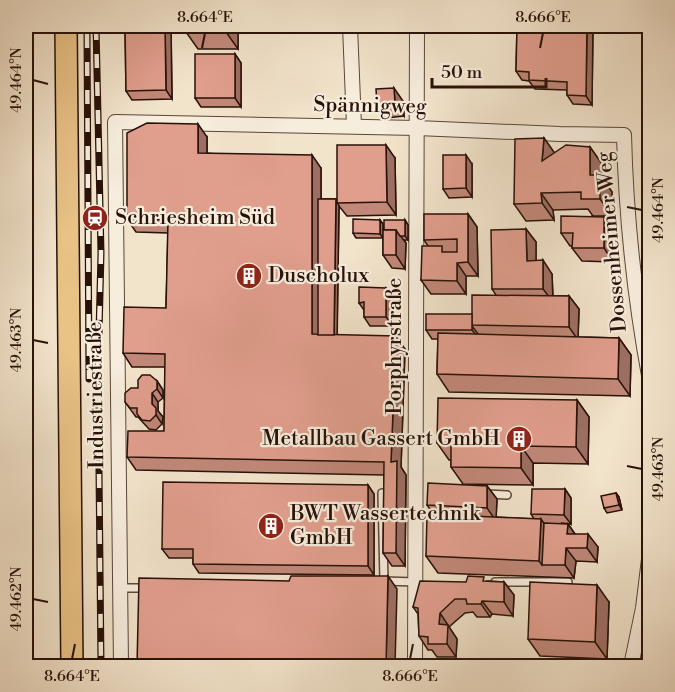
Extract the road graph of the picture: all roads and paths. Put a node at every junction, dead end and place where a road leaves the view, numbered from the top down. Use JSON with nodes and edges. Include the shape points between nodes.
{"nodes":[{"id":1,"x":66,"y":26,"type":"edge"},
{"id":2,"x":350,"y":26,"type":"edge"},
{"id":3,"x":417,"y":26,"type":"edge"},
{"id":4,"x":115,"y":122,"type":"joint"},
{"id":5,"x":354,"y":126,"type":"junction"},
{"id":6,"x":417,"y":128,"type":"junction"},
{"id":7,"x":624,"y":135,"type":"joint"},
{"id":8,"x":650,"y":381,"type":"edge"},
{"id":9,"x":382,"y":493,"type":"edge"},
{"id":10,"x":484,"y":494,"type":"edge"},
{"id":11,"x":507,"y":495,"type":"dead end"},
{"id":12,"x":650,"y":551,"type":"edge"},
{"id":13,"x":372,"y":581,"type":"edge"},
{"id":14,"x":384,"y":581,"type":"junction"},
{"id":15,"x":419,"y":582,"type":"junction"},
{"id":16,"x":488,"y":582,"type":"edge"},
{"id":17,"x":568,"y":582,"type":"edge"},
{"id":18,"x":120,"y":588,"type":"junction"},
{"id":19,"x":140,"y":600,"type":"edge"},
{"id":20,"x":72,"y":666,"type":"edge"},
{"id":21,"x":121,"y":666,"type":"edge"},
{"id":22,"x":415,"y":666,"type":"edge"},
{"id":23,"x":631,"y":666,"type":"edge"}],
"edges":[{"from":1,"to":20,"type":"main road"},
{"from":2,"to":5,"type":"street"},
{"from":3,"to":6,"type":"street","name":"Porphyrstraße"},
{"from":4,"to":5,"type":"street","name":"Spännigweg"},
{"from":4,"to":18,"type":"street","name":"Industriestraße"},
{"from":5,"to":6,"type":"street","name":"Spännigweg"},
{"from":6,"to":7,"type":"street","name":"Spännigweg"},
{"from":6,"to":15,"type":"street","name":"Porphyrstraße"},
{"from":7,"to":8,"type":"street","name":"Dossenheimer Weg","via":[[640,330]]},
{"from":9,"to":14,"type":"lane"},
{"from":10,"to":11,"type":"lane"},
{"from":12,"to":23,"type":"street"},
{"from":13,"to":14,"type":"lane"},
{"from":14,"to":15,"type":"lane"},
{"from":15,"to":22,"type":"street","name":"Porphyrstraße"},
{"from":16,"to":17,"type":"lane"},
{"from":18,"to":19,"type":"lane","via":[[140,584]]},
{"from":18,"to":21,"type":"street","name":"Industriestraße"}]}
